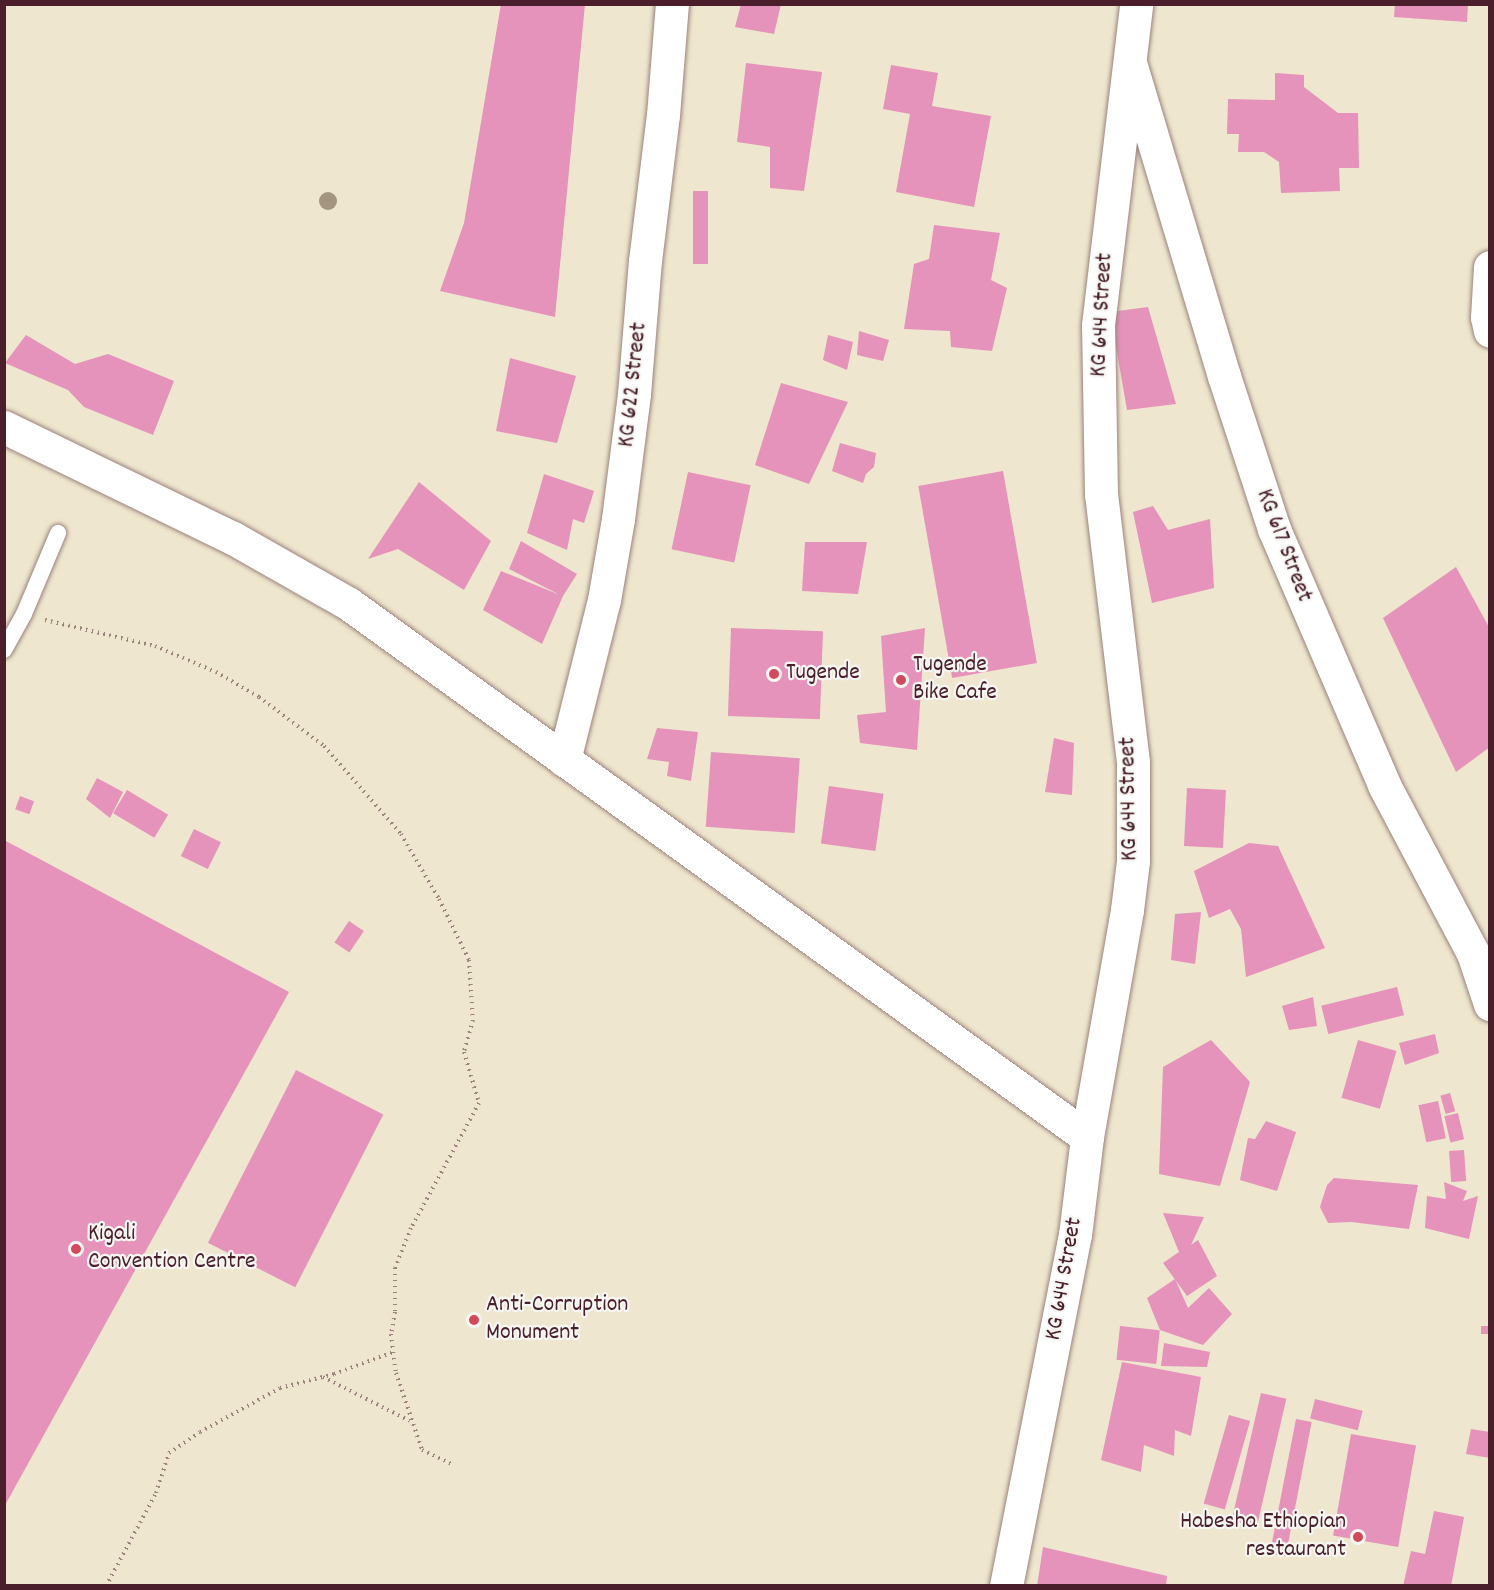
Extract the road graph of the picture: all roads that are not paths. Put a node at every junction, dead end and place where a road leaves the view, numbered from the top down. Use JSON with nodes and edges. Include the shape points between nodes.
{"nodes":[{"id":1,"x":672,"y":4,"type":"edge"},
{"id":2,"x":1136,"y":4,"type":"edge"},
{"id":3,"x":1131,"y":66,"type":"junction"},
{"id":4,"x":1490,"y":267,"type":"edge"},
{"id":5,"x":1490,"y":332,"type":"edge"},
{"id":6,"x":4,"y":427,"type":"edge"},
{"id":7,"x":58,"y":533,"type":"dead end"},
{"id":8,"x":4,"y":650,"type":"edge"},
{"id":9,"x":564,"y":760,"type":"junction"},
{"id":10,"x":1490,"y":1004,"type":"edge"},
{"id":11,"x":1087,"y":1137,"type":"junction"},
{"id":12,"x":1006,"y":1586,"type":"edge"}],
"edges":[{"from":1,"to":9,"type":"main road","name":"KG 622 Street","via":[[618,519],[604,600]]},
{"from":2,"to":3,"type":"main road","name":"KG 644 Street"},
{"from":3,"to":10,"type":"main road","name":"KG 617 Street","via":[[1274,529],[1384,785],[1473,954]]},
{"from":3,"to":11,"type":"main road","name":"KG 644 Street","via":[[1110,207],[1098,325],[1101,494],[1133,762],[1133,861]]},
{"from":4,"to":5,"type":"main road","via":[[1486,317]]},
{"from":6,"to":9,"type":"main road","via":[[233,538],[349,604]]},
{"from":7,"to":8,"type":"lane","via":[[24,614]]},
{"from":9,"to":11,"type":"main road"},
{"from":11,"to":12,"type":"main road","name":"KG 644 Street","via":[[1075,1235]]}]}
